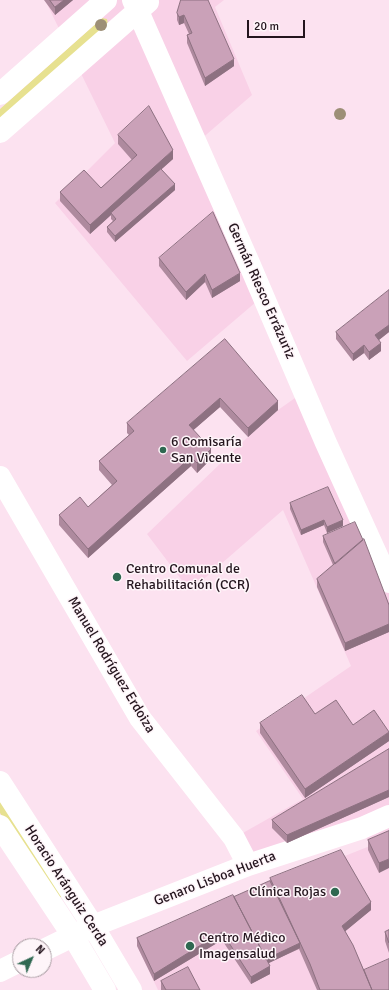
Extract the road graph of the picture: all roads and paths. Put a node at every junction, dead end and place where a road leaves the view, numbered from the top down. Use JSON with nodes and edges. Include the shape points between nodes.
{"nodes":[{"id":1,"x":106,"y":0,"type":"edge"},
{"id":2,"x":140,"y":4,"type":"edge"},
{"id":3,"x":0,"y":94,"type":"edge"},
{"id":4,"x":0,"y":132,"type":"edge"},
{"id":5,"x":0,"y":477,"type":"edge"},
{"id":6,"x":389,"y":582,"type":"edge"},
{"id":7,"x":0,"y":782,"type":"edge"},
{"id":8,"x":389,"y":816,"type":"edge"},
{"id":9,"x":0,"y":826,"type":"edge"},
{"id":10,"x":248,"y":865,"type":"junction"},
{"id":11,"x":93,"y":926,"type":"junction"},
{"id":12,"x":73,"y":936,"type":"junction"},
{"id":13,"x":52,"y":946,"type":"edge"},
{"id":14,"x":12,"y":966,"type":"edge"},
{"id":15,"x":0,"y":971,"type":"edge"},
{"id":16,"x":105,"y":990,"type":"edge"},
{"id":17,"x":131,"y":990,"type":"edge"}],
"edges":[{"from":1,"to":3,"type":"street"},
{"from":2,"to":4,"type":"street"},
{"from":2,"to":6,"type":"street","name":"Germán Riesco Errázuriz","via":[[326,443]]},
{"from":5,"to":10,"type":"street","name":"Manuel Rodríguez Erdoiza","via":[[140,718],[234,838]]},
{"from":7,"to":11,"type":"street","name":"Horacio Aránguiz Cerda"},
{"from":8,"to":10,"type":"street","name":"Genaro Lisboa Huerta","via":[[362,828]]},
{"from":9,"to":12,"type":"street","name":"Horacio Aránguiz Cerda"},
{"from":10,"to":11,"type":"street","name":"Genaro Lisboa Huerta"},
{"from":11,"to":12,"type":"street","name":"Genaro Lisboa Huerta"},
{"from":11,"to":17,"type":"street","name":"Horacio Aránguiz Cerda"},
{"from":12,"to":13,"type":"street","name":"Genaro Lisboa Huerta"},
{"from":12,"to":16,"type":"street","name":"Horacio Aránguiz Cerda"},
{"from":14,"to":15,"type":"street"}]}
